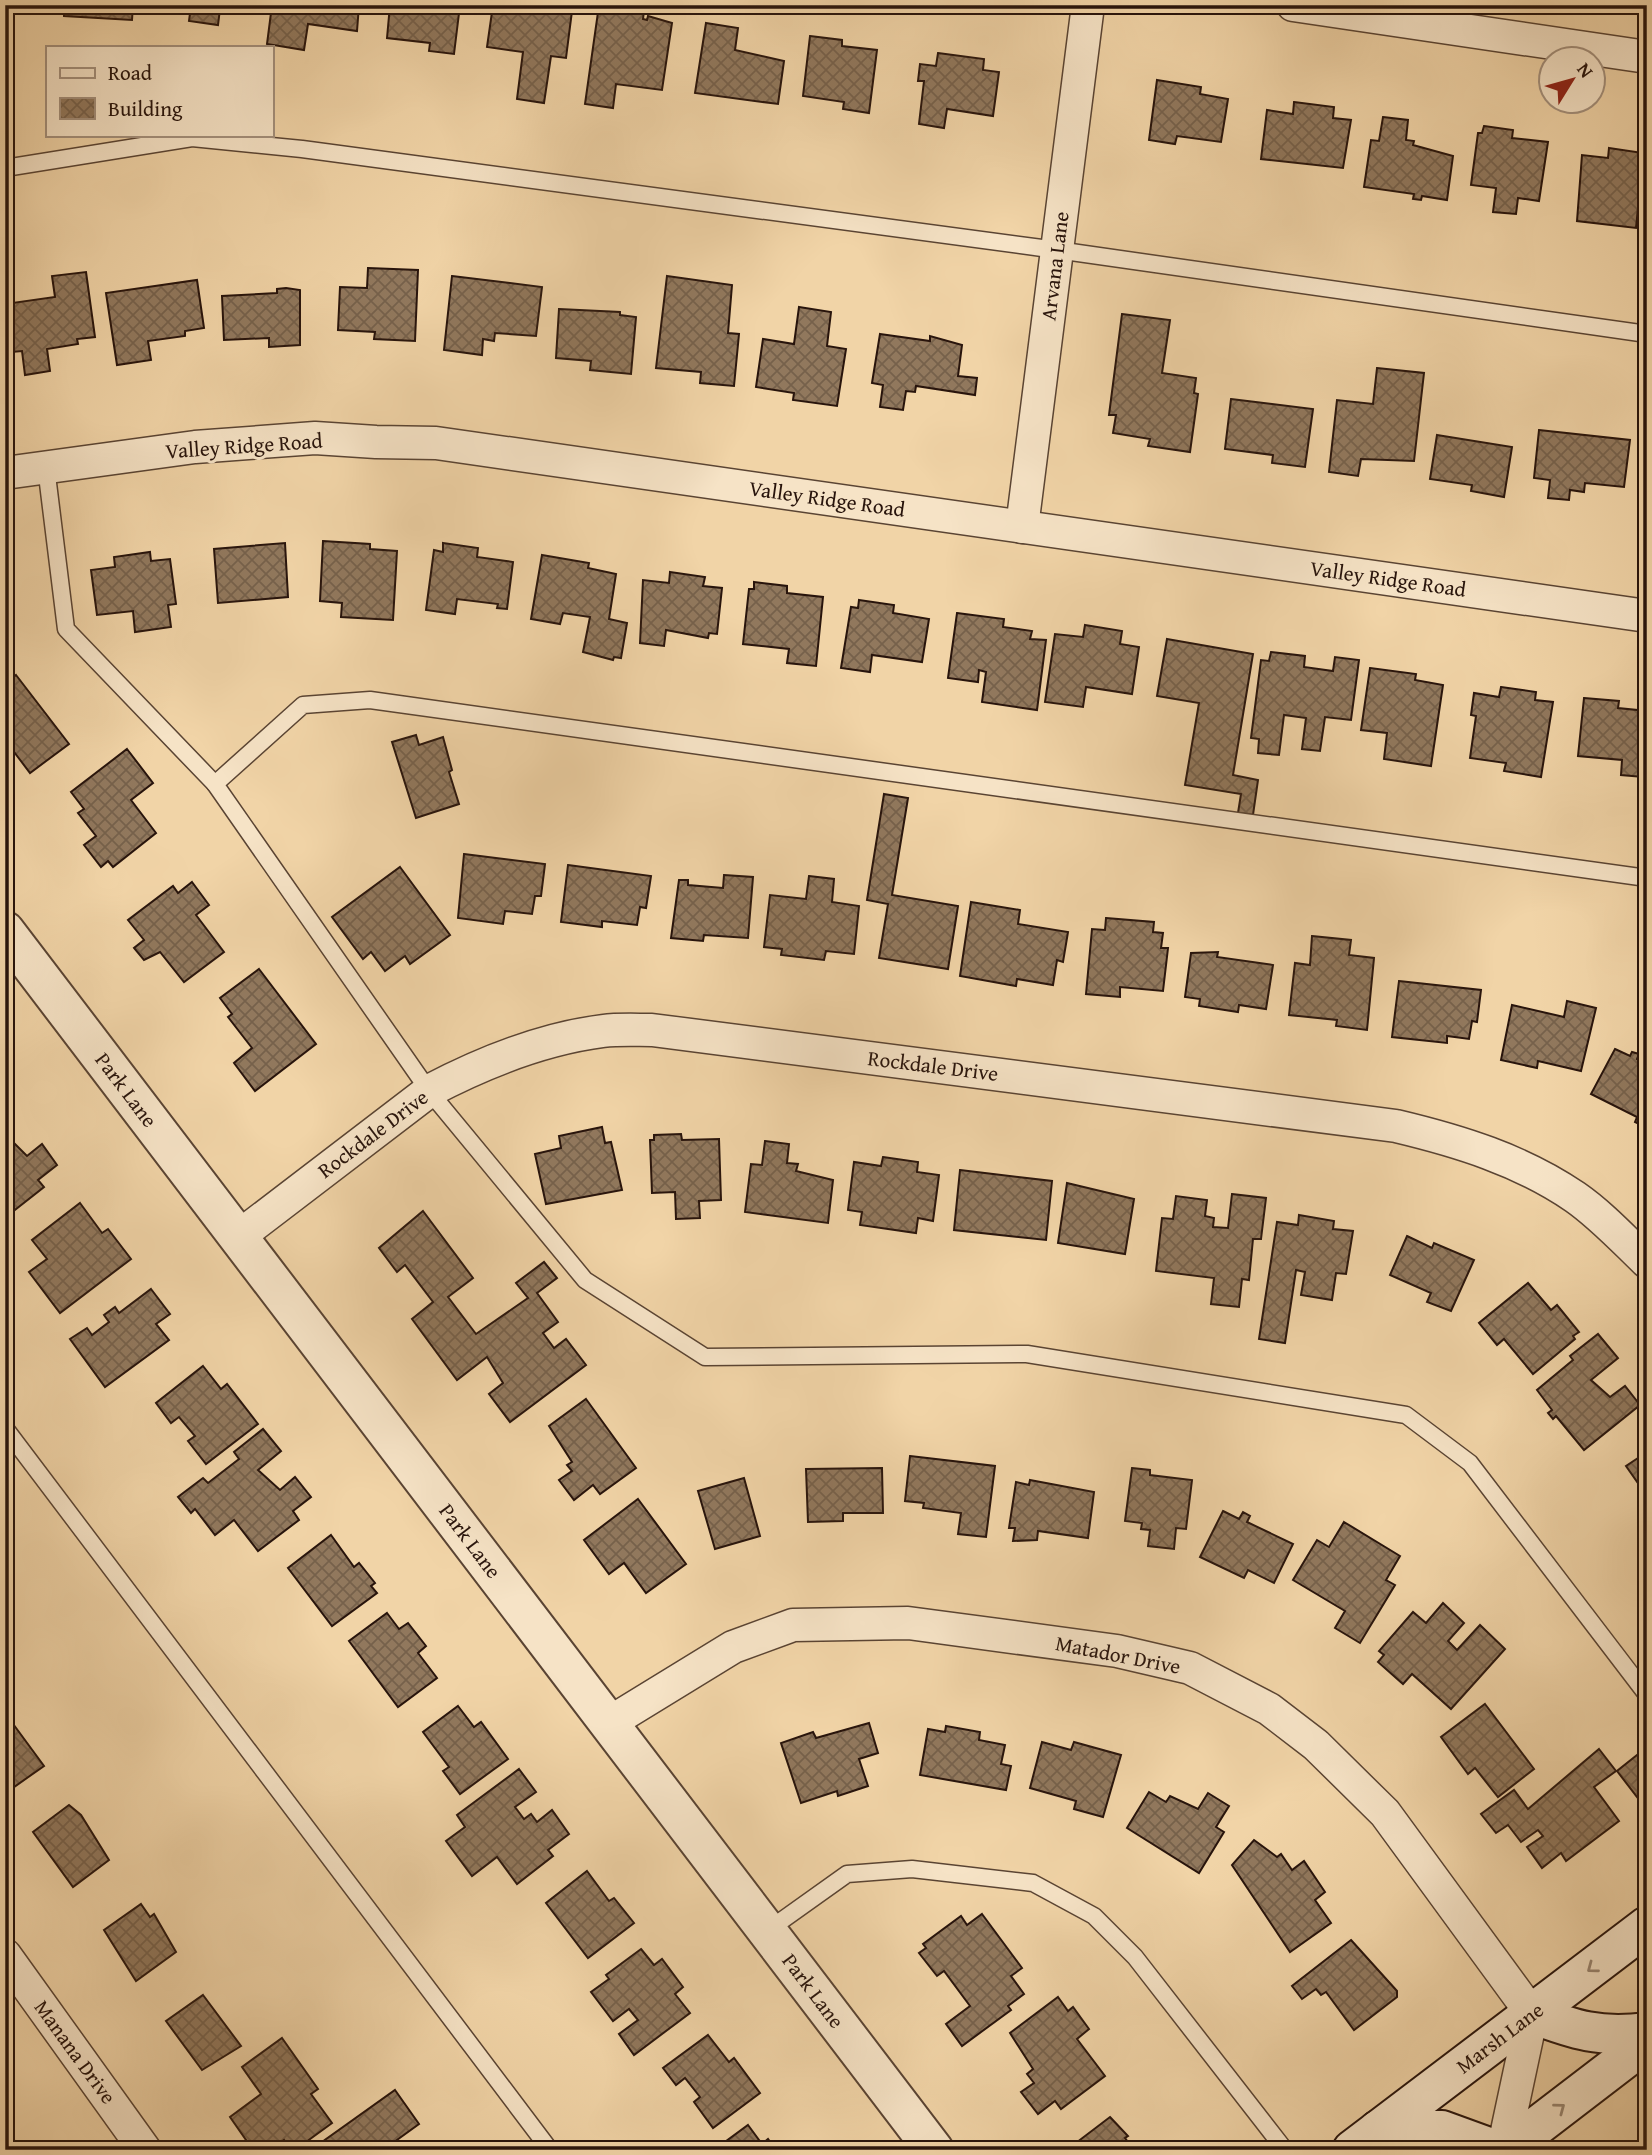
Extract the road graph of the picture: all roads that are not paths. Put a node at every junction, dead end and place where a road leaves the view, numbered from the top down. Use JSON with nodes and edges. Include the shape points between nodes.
{"nodes":[{"id":1,"x":1088,"y":5,"type":"edge"},
{"id":2,"x":1293,"y":5,"type":"edge"},
{"id":3,"x":1647,"y":57,"type":"edge"},
{"id":4,"x":5,"y":168,"type":"edge"},
{"id":5,"x":1057,"y":250,"type":"junction"},
{"id":6,"x":1647,"y":334,"type":"edge"},
{"id":7,"x":46,"y":467,"type":"junction"},
{"id":8,"x":5,"y":472,"type":"edge"},
{"id":9,"x":1022,"y":527,"type":"junction"},
{"id":10,"x":1647,"y":617,"type":"edge"},
{"id":11,"x":215,"y":784,"type":"junction"},
{"id":12,"x":1647,"y":878,"type":"edge"},
{"id":13,"x":5,"y":931,"type":"edge"},
{"id":14,"x":429,"y":1091,"type":"junction"},
{"id":15,"x":238,"y":1237,"type":"junction"},
{"id":16,"x":1647,"y":1262,"type":"edge"},
{"id":17,"x":5,"y":1428,"type":"edge"},
{"id":18,"x":1647,"y":1695,"type":"edge"},
{"id":19,"x":609,"y":1723,"type":"junction"},
{"id":20,"x":1647,"y":1926,"type":"edge"},
{"id":21,"x":767,"y":1931,"type":"junction"},
{"id":22,"x":5,"y":1955,"type":"edge"},
{"id":23,"x":1532,"y":2014,"type":"junction"},
{"id":24,"x":1647,"y":2032,"type":"edge"},
{"id":25,"x":1647,"y":2042,"type":"edge"},
{"id":26,"x":1365,"y":2140,"type":"edge"},
{"id":27,"x":145,"y":2150,"type":"edge"},
{"id":28,"x":550,"y":2150,"type":"edge"},
{"id":29,"x":934,"y":2150,"type":"edge"},
{"id":30,"x":1285,"y":2150,"type":"edge"},
{"id":31,"x":1497,"y":2150,"type":"edge"},
{"id":32,"x":1505,"y":2150,"type":"edge"}],
"edges":[{"from":1,"to":5,"type":"street","name":"Arvana Lane"},
{"from":2,"to":3,"type":"street"},
{"from":4,"to":5,"type":"lane","via":[[191,138],[329,152]]},
{"from":5,"to":6,"type":"lane"},
{"from":5,"to":9,"type":"street","name":"Arvana Lane"},
{"from":7,"to":8,"type":"street","name":"Valley Ridge Road"},
{"from":7,"to":9,"type":"street","name":"Valley Ridge Road","via":[[195,447],[315,438],[436,443]]},
{"from":7,"to":11,"type":"lane","via":[[66,629]]},
{"from":9,"to":10,"type":"street","name":"Valley Ridge Road"},
{"from":11,"to":12,"type":"lane","via":[[303,705],[370,700]]},
{"from":11,"to":14,"type":"lane"},
{"from":13,"to":15,"type":"street","name":"Park Lane"},
{"from":14,"to":15,"type":"street","name":"Rockdale Drive"},
{"from":14,"to":16,"type":"street","name":"Rockdale Drive","via":[[503,1056],[545,1043],[604,1031],[652,1030],[1383,1124],[1456,1140],[1514,1162],[1576,1198]]},
{"from":14,"to":18,"type":"lane","via":[[585,1280],[705,1357],[1027,1354],[1406,1415],[1470,1462]]},
{"from":15,"to":19,"type":"street","name":"Park Lane"},
{"from":17,"to":28,"type":"lane"},
{"from":19,"to":21,"type":"street","name":"Park Lane"},
{"from":19,"to":23,"type":"street","name":"Matador Drive","via":[[733,1647],[793,1625],[908,1623],[1117,1651],[1190,1668],[1269,1709],[1316,1745],[1385,1812]]},
{"from":20,"to":23,"type":"street","name":"Marsh Lane","one_way":true},
{"from":21,"to":29,"type":"street","name":"Park Lane"},
{"from":21,"to":30,"type":"lane","via":[[847,1874],[912,1869],[1033,1883],[1094,1916],[1135,1957]]},
{"from":22,"to":27,"type":"street","name":"Manana Drive"},
{"from":23,"to":24,"type":"street","via":[[1574,2030],[1619,2035]]},
{"from":23,"to":26,"type":"street","name":"Marsh Lane"},
{"from":23,"to":32,"type":"street"},
{"from":32,"to":25,"type":"street","one_way":true},
{"from":26,"to":31,"type":"street","via":[[1442,2130]]}]}
